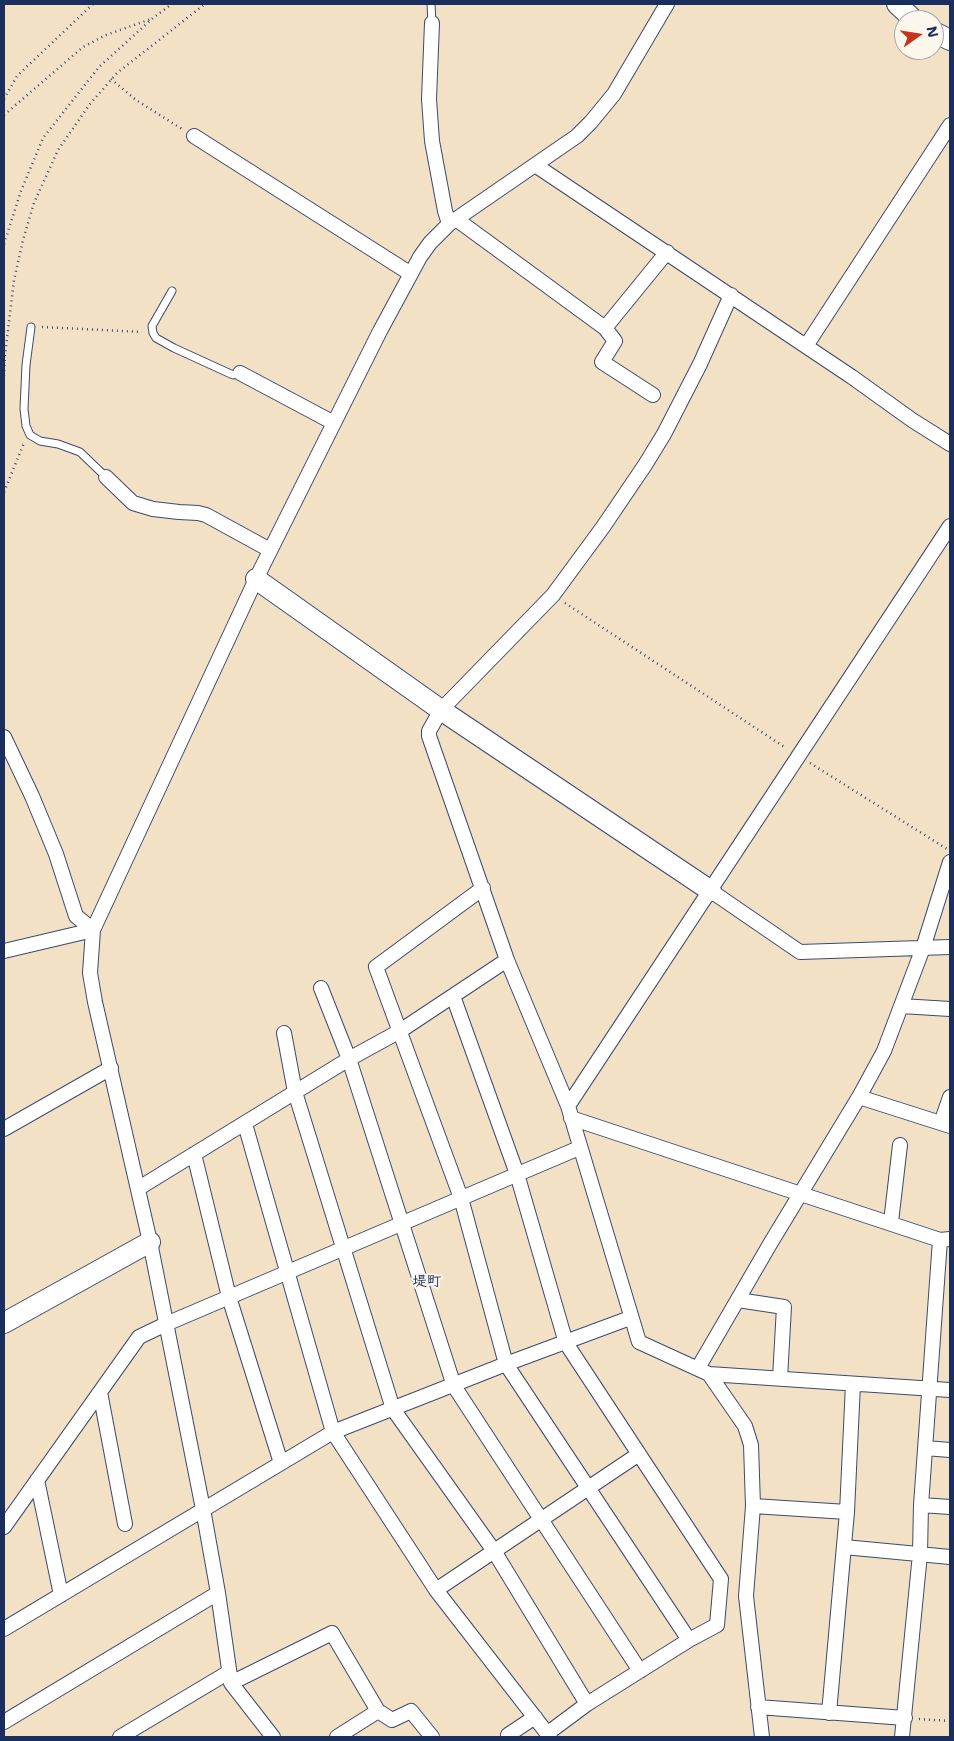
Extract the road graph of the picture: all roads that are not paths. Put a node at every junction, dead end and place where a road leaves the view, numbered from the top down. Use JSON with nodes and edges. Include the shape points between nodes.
{"nodes":[{"id":1,"x":431,"y":4,"type":"edge"},
{"id":2,"x":667,"y":4,"type":"edge"},
{"id":3,"x":432,"y":23,"type":"joint"},
{"id":4,"x":950,"y":125,"type":"edge"},
{"id":5,"x":194,"y":136,"type":"road end"},
{"id":6,"x":535,"y":165,"type":"junction"},
{"id":7,"x":452,"y":221,"type":"junction"},
{"id":8,"x":667,"y":252,"type":"junction"},
{"id":9,"x":411,"y":274,"type":"junction"},
{"id":10,"x":172,"y":291,"type":"dead end"},
{"id":11,"x":731,"y":295,"type":"junction"},
{"id":12,"x":31,"y":327,"type":"road end"},
{"id":13,"x":605,"y":328,"type":"junction"},
{"id":14,"x":806,"y":346,"type":"junction"},
{"id":15,"x":240,"y":373,"type":"joint"},
{"id":16,"x":653,"y":395,"type":"dead end"},
{"id":17,"x":334,"y":422,"type":"junction"},
{"id":18,"x":950,"y":444,"type":"edge"},
{"id":19,"x":106,"y":477,"type":"joint"},
{"id":20,"x":950,"y":526,"type":"edge"},
{"id":21,"x":270,"y":550,"type":"junction"},
{"id":22,"x":256,"y":579,"type":"junction"},
{"id":23,"x":441,"y":710,"type":"junction"},
{"id":24,"x":4,"y":737,"type":"edge"},
{"id":25,"x":950,"y":862,"type":"edge"},
{"id":26,"x":482,"y":888,"type":"junction"},
{"id":27,"x":711,"y":891,"type":"junction"},
{"id":28,"x":93,"y":930,"type":"junction"},
{"id":29,"x":950,"y":947,"type":"edge"},
{"id":30,"x":923,"y":948,"type":"junction"},
{"id":31,"x":4,"y":951,"type":"edge"},
{"id":32,"x":507,"y":960,"type":"junction"},
{"id":33,"x":321,"y":988,"type":"dead end"},
{"id":34,"x":453,"y":996,"type":"junction"},
{"id":35,"x":901,"y":1006,"type":"junction"},
{"id":36,"x":950,"y":1009,"type":"edge"},
{"id":37,"x":400,"y":1031,"type":"junction"},
{"id":38,"x":284,"y":1033,"type":"dead end"},
{"id":39,"x":349,"y":1059,"type":"junction"},
{"id":40,"x":111,"y":1068,"type":"junction"},
{"id":41,"x":295,"y":1092,"type":"junction"},
{"id":42,"x":859,"y":1096,"type":"junction"},
{"id":43,"x":950,"y":1097,"type":"edge"},
{"id":44,"x":569,"y":1112,"type":"junction"},
{"id":45,"x":244,"y":1124,"type":"junction"},
{"id":46,"x":946,"y":1124,"type":"edge"},
{"id":47,"x":4,"y":1129,"type":"edge"},
{"id":48,"x":900,"y":1145,"type":"dead end"},
{"id":49,"x":579,"y":1148,"type":"junction"},
{"id":50,"x":194,"y":1154,"type":"junction"},
{"id":51,"x":517,"y":1174,"type":"junction"},
{"id":52,"x":139,"y":1188,"type":"junction"},
{"id":53,"x":800,"y":1194,"type":"junction"},
{"id":54,"x":461,"y":1198,"type":"junction"},
{"id":55,"x":891,"y":1222,"type":"junction"},
{"id":56,"x":402,"y":1223,"type":"junction"},
{"id":57,"x":945,"y":1239,"type":"edge"},
{"id":58,"x":150,"y":1242,"type":"junction"},
{"id":59,"x":344,"y":1248,"type":"junction"},
{"id":60,"x":287,"y":1272,"type":"junction"},
{"id":61,"x":229,"y":1297,"type":"junction"},
{"id":62,"x":738,"y":1300,"type":"junction"},
{"id":63,"x":630,"y":1318,"type":"junction"},
{"id":64,"x":4,"y":1323,"type":"edge"},
{"id":65,"x":166,"y":1324,"type":"junction"},
{"id":66,"x":566,"y":1343,"type":"junction"},
{"id":67,"x":506,"y":1364,"type":"junction"},
{"id":68,"x":704,"y":1371,"type":"junction"},
{"id":69,"x":780,"y":1378,"type":"junction"},
{"id":70,"x":853,"y":1384,"type":"junction"},
{"id":71,"x":454,"y":1386,"type":"junction"},
{"id":72,"x":928,"y":1389,"type":"junction"},
{"id":73,"x":950,"y":1390,"type":"edge"},
{"id":74,"x":100,"y":1392,"type":"junction"},
{"id":75,"x":393,"y":1409,"type":"junction"},
{"id":76,"x":333,"y":1432,"type":"junction"},
{"id":77,"x":925,"y":1448,"type":"junction"},
{"id":78,"x":950,"y":1450,"type":"edge"},
{"id":79,"x":639,"y":1454,"type":"junction"},
{"id":80,"x":281,"y":1463,"type":"junction"},
{"id":81,"x":37,"y":1480,"type":"junction"},
{"id":82,"x":588,"y":1488,"type":"junction"},
{"id":83,"x":921,"y":1505,"type":"junction"},
{"id":84,"x":752,"y":1506,"type":"junction"},
{"id":85,"x":950,"y":1507,"type":"edge"},
{"id":86,"x":203,"y":1509,"type":"junction"},
{"id":87,"x":847,"y":1512,"type":"junction"},
{"id":88,"x":542,"y":1519,"type":"junction"},
{"id":89,"x":126,"y":1524,"type":"dead end"},
{"id":90,"x":4,"y":1527,"type":"edge"},
{"id":91,"x":844,"y":1547,"type":"junction"},
{"id":92,"x":494,"y":1551,"type":"junction"},
{"id":93,"x":920,"y":1554,"type":"junction"},
{"id":94,"x":950,"y":1557,"type":"edge"},
{"id":95,"x":436,"y":1590,"type":"junction"},
{"id":96,"x":218,"y":1593,"type":"junction"},
{"id":97,"x":62,"y":1595,"type":"junction"},
{"id":98,"x":4,"y":1629,"type":"edge"},
{"id":99,"x":689,"y":1640,"type":"junction"},
{"id":100,"x":640,"y":1671,"type":"junction"},
{"id":101,"x":230,"y":1678,"type":"junction"},
{"id":102,"x":587,"y":1704,"type":"junction"},
{"id":103,"x":758,"y":1707,"type":"junction"},
{"id":104,"x":378,"y":1711,"type":"junction"},
{"id":105,"x":829,"y":1713,"type":"junction"},
{"id":106,"x":535,"y":1717,"type":"junction"},
{"id":107,"x":905,"y":1718,"type":"junction"},
{"id":108,"x":4,"y":1722,"type":"edge"},
{"id":109,"x":549,"y":1735,"type":"edge"},
{"id":110,"x":120,"y":1737,"type":"edge"},
{"id":111,"x":273,"y":1737,"type":"edge"},
{"id":112,"x":337,"y":1737,"type":"edge"},
{"id":113,"x":432,"y":1737,"type":"edge"},
{"id":114,"x":509,"y":1737,"type":"edge"},
{"id":115,"x":762,"y":1737,"type":"edge"},
{"id":116,"x":902,"y":1737,"type":"edge"}],
"edges":[{"from":1,"to":3,"type":"lane"},
{"from":2,"to":6,"type":"street","via":[[604,107],[577,136]]},
{"from":3,"to":7,"type":"street","via":[[429,99],[432,141],[445,211]]},
{"from":4,"to":14,"type":"street"},
{"from":5,"to":9,"type":"street"},
{"from":6,"to":7,"type":"street"},
{"from":6,"to":8,"type":"street"},
{"from":7,"to":9,"type":"street","via":[[430,243]]},
{"from":7,"to":13,"type":"street"},
{"from":8,"to":11,"type":"street"},
{"from":8,"to":13,"type":"street"},
{"from":9,"to":17,"type":"street"},
{"from":10,"to":15,"type":"lane","via":[[152,326],[156,338],[233,376]]},
{"from":11,"to":14,"type":"street"},
{"from":11,"to":23,"type":"street","via":[[664,434],[603,527],[553,595]]},
{"from":12,"to":19,"type":"lane","via":[[24,409],[30,435],[40,442],[80,452]]},
{"from":13,"to":16,"type":"street","via":[[615,341],[602,362]]},
{"from":14,"to":18,"type":"street"},
{"from":15,"to":17,"type":"street"},
{"from":17,"to":21,"type":"street"},
{"from":19,"to":21,"type":"street","via":[[133,503],[153,509],[198,512]]},
{"from":20,"to":27,"type":"street"},
{"from":21,"to":22,"type":"street"},
{"from":22,"to":23,"type":"street"},
{"from":22,"to":28,"type":"street"},
{"from":23,"to":26,"type":"street","via":[[429,730],[429,736]]},
{"from":23,"to":27,"type":"street"},
{"from":24,"to":28,"type":"street","via":[[56,854],[76,916]]},
{"from":25,"to":30,"type":"street"},
{"from":26,"to":32,"type":"street"},
{"from":26,"to":37,"type":"street","via":[[376,967]]},
{"from":27,"to":30,"type":"street","via":[[800,952]]},
{"from":27,"to":44,"type":"street"},
{"from":28,"to":31,"type":"street"},
{"from":28,"to":40,"type":"street","via":[[90,973]]},
{"from":29,"to":30,"type":"street"},
{"from":30,"to":35,"type":"street"},
{"from":32,"to":34,"type":"street"},
{"from":32,"to":44,"type":"street"},
{"from":33,"to":39,"type":"street"},
{"from":34,"to":37,"type":"street"},
{"from":34,"to":51,"type":"street"},
{"from":35,"to":36,"type":"street"},
{"from":35,"to":42,"type":"street","via":[[884,1051]]},
{"from":37,"to":39,"type":"street"},
{"from":37,"to":54,"type":"street"},
{"from":38,"to":41,"type":"street"},
{"from":39,"to":41,"type":"street"},
{"from":39,"to":56,"type":"street"},
{"from":40,"to":47,"type":"street"},
{"from":40,"to":52,"type":"street"},
{"from":41,"to":45,"type":"street"},
{"from":41,"to":59,"type":"street"},
{"from":42,"to":46,"type":"street"},
{"from":42,"to":53,"type":"street"},
{"from":43,"to":46,"type":"street"},
{"from":44,"to":49,"type":"street"},
{"from":44,"to":53,"type":"street"},
{"from":45,"to":50,"type":"street"},
{"from":45,"to":60,"type":"street"},
{"from":48,"to":55,"type":"street"},
{"from":49,"to":51,"type":"street"},
{"from":49,"to":63,"type":"street"},
{"from":50,"to":52,"type":"street"},
{"from":50,"to":61,"type":"street"},
{"from":51,"to":54,"type":"street"},
{"from":51,"to":66,"type":"street"},
{"from":52,"to":58,"type":"street"},
{"from":53,"to":55,"type":"street"},
{"from":53,"to":62,"type":"street"},
{"from":54,"to":56,"type":"street"},
{"from":54,"to":67,"type":"street"},
{"from":55,"to":57,"type":"street"},
{"from":56,"to":59,"type":"street"},
{"from":56,"to":71,"type":"street"},
{"from":57,"to":72,"type":"street"},
{"from":58,"to":64,"type":"street"},
{"from":58,"to":65,"type":"street"},
{"from":59,"to":60,"type":"street"},
{"from":59,"to":75,"type":"street"},
{"from":60,"to":61,"type":"street"},
{"from":60,"to":76,"type":"street"},
{"from":61,"to":65,"type":"street"},
{"from":61,"to":80,"type":"street"},
{"from":62,"to":68,"type":"street"},
{"from":62,"to":69,"type":"street","via":[[784,1307]]},
{"from":63,"to":66,"type":"street"},
{"from":63,"to":68,"type":"street","via":[[639,1342]]},
{"from":65,"to":74,"type":"street","via":[[139,1337]]},
{"from":65,"to":86,"type":"street"},
{"from":66,"to":67,"type":"street"},
{"from":66,"to":79,"type":"street"},
{"from":67,"to":71,"type":"street"},
{"from":67,"to":82,"type":"street"},
{"from":68,"to":69,"type":"street"},
{"from":68,"to":84,"type":"street","via":[[745,1426],[751,1445]]},
{"from":69,"to":70,"type":"street"},
{"from":70,"to":72,"type":"street"},
{"from":70,"to":87,"type":"street"},
{"from":71,"to":75,"type":"street"},
{"from":71,"to":88,"type":"street"},
{"from":72,"to":73,"type":"street"},
{"from":72,"to":77,"type":"street"},
{"from":74,"to":81,"type":"street"},
{"from":74,"to":89,"type":"street"},
{"from":75,"to":76,"type":"street"},
{"from":75,"to":92,"type":"street"},
{"from":76,"to":80,"type":"street"},
{"from":76,"to":95,"type":"street"},
{"from":77,"to":78,"type":"street"},
{"from":77,"to":83,"type":"street"},
{"from":79,"to":82,"type":"street"},
{"from":79,"to":99,"type":"street","via":[[721,1579],[717,1625]]},
{"from":80,"to":86,"type":"street"},
{"from":81,"to":90,"type":"street"},
{"from":81,"to":97,"type":"street"},
{"from":82,"to":88,"type":"street"},
{"from":82,"to":99,"type":"street"},
{"from":83,"to":85,"type":"street"},
{"from":83,"to":93,"type":"street"},
{"from":84,"to":87,"type":"street"},
{"from":84,"to":103,"type":"street","via":[[746,1596]]},
{"from":86,"to":96,"type":"street"},
{"from":86,"to":97,"type":"street"},
{"from":87,"to":91,"type":"street"},
{"from":88,"to":92,"type":"street"},
{"from":88,"to":100,"type":"street"},
{"from":91,"to":93,"type":"street"},
{"from":91,"to":105,"type":"street"},
{"from":92,"to":95,"type":"street"},
{"from":92,"to":102,"type":"street"},
{"from":93,"to":94,"type":"street"},
{"from":93,"to":107,"type":"street"},
{"from":95,"to":106,"type":"street"},
{"from":96,"to":101,"type":"street"},
{"from":96,"to":108,"type":"street"},
{"from":97,"to":98,"type":"street"},
{"from":99,"to":100,"type":"street"},
{"from":100,"to":102,"type":"street"},
{"from":101,"to":104,"type":"street","via":[[332,1633]]},
{"from":101,"to":110,"type":"street"},
{"from":101,"to":111,"type":"street"},
{"from":102,"to":109,"type":"street"},
{"from":103,"to":105,"type":"street"},
{"from":103,"to":115,"type":"street"},
{"from":104,"to":112,"type":"street"},
{"from":104,"to":113,"type":"street","via":[[392,1720],[411,1711]]},
{"from":105,"to":107,"type":"street"},
{"from":106,"to":109,"type":"street"},
{"from":106,"to":114,"type":"street"},
{"from":107,"to":116,"type":"street"}]}
